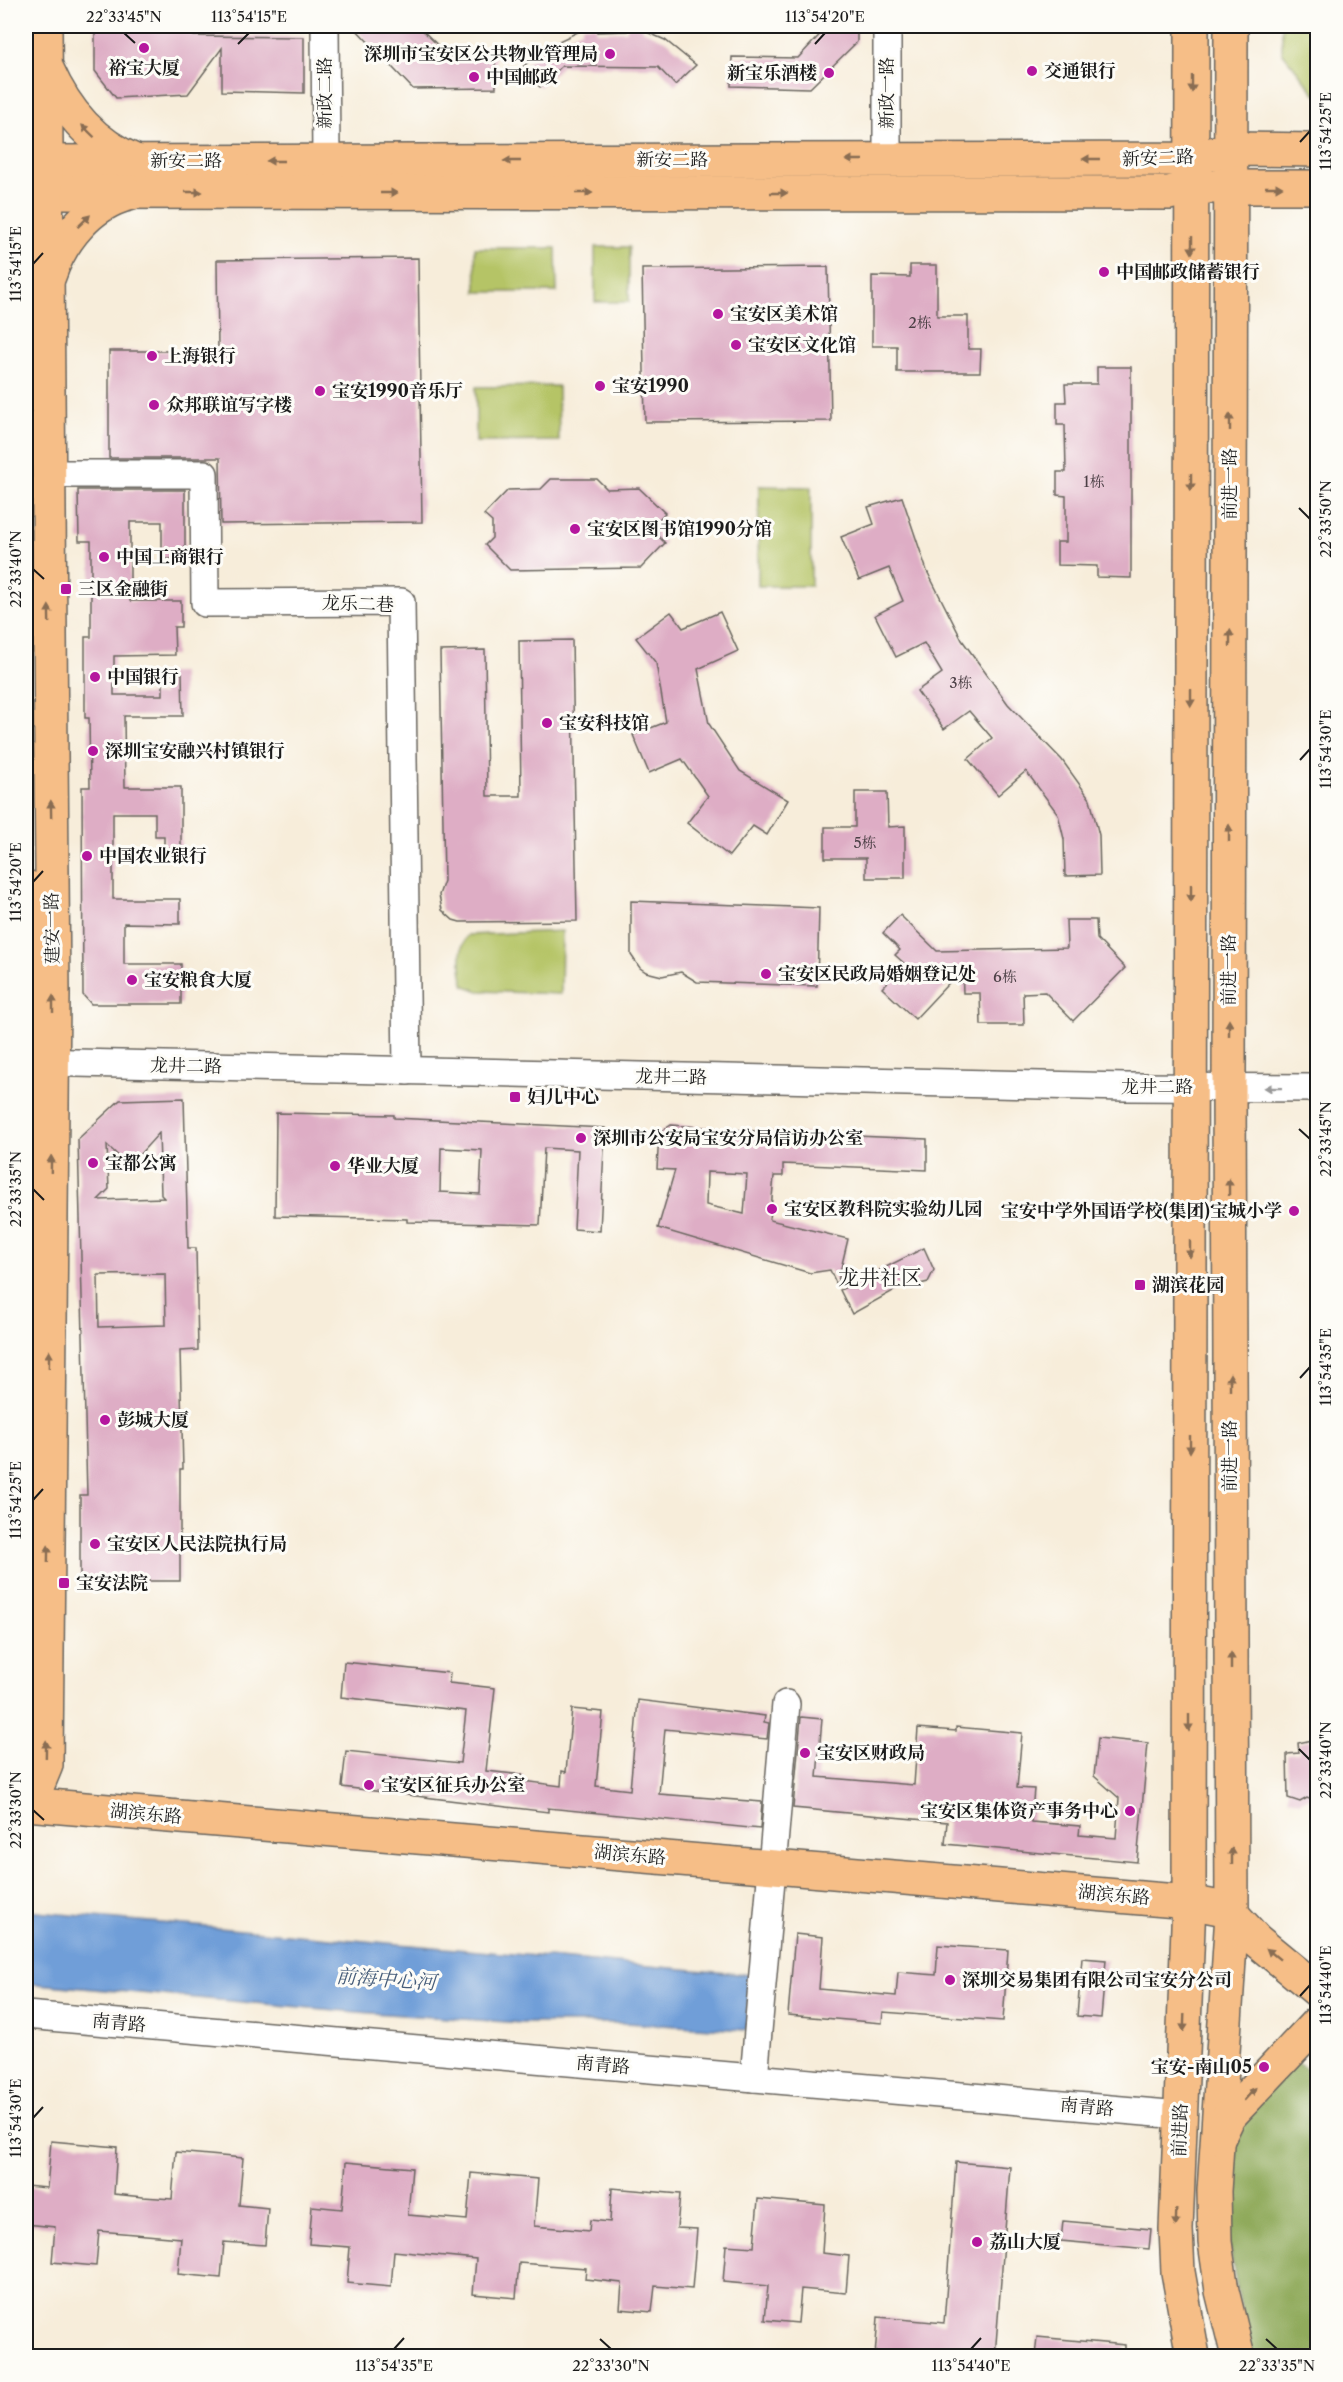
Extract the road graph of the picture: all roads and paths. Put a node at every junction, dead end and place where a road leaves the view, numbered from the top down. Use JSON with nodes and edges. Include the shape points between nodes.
{"nodes":[{"id":1,"x":45,"y":26,"type":"edge"},
{"id":2,"x":325,"y":26,"type":"edge"},
{"id":3,"x":887,"y":26,"type":"edge"},
{"id":4,"x":1192,"y":26,"type":"edge"},
{"id":5,"x":1231,"y":26,"type":"edge"},
{"id":6,"x":31,"y":75,"type":"edge"},
{"id":7,"x":1231,"y":148,"type":"junction"},
{"id":8,"x":1317,"y":150,"type":"edge"},
{"id":9,"x":887,"y":160,"type":"junction"},
{"id":10,"x":326,"y":161,"type":"junction"},
{"id":11,"x":1192,"y":173,"type":"junction"},
{"id":12,"x":32,"y":177,"type":"edge"},
{"id":13,"x":136,"y":177,"type":"junction"},
{"id":14,"x":1231,"y":187,"type":"junction"},
{"id":15,"x":1317,"y":187,"type":"edge"},
{"id":16,"x":32,"y":288,"type":"edge"},
{"id":17,"x":48,"y":474,"type":"junction"},
{"id":18,"x":26,"y":615,"type":"edge"},
{"id":19,"x":36,"y":1062,"type":"edge"},
{"id":20,"x":408,"y":1071,"type":"junction"},
{"id":21,"x":1190,"y":1086,"type":"junction"},
{"id":22,"x":1229,"y":1087,"type":"junction"},
{"id":23,"x":1317,"y":1088,"type":"edge"},
{"id":24,"x":26,"y":1383,"type":"edge"},
{"id":25,"x":786,"y":1704,"type":"dead end"},
{"id":26,"x":27,"y":1796,"type":"edge"},
{"id":27,"x":772,"y":1867,"type":"junction"},
{"id":28,"x":1189,"y":1902,"type":"junction"},
{"id":29,"x":1232,"y":1914,"type":"junction"},
{"id":30,"x":1317,"y":1991,"type":"edge"},
{"id":31,"x":26,"y":2015,"type":"edge"},
{"id":32,"x":1317,"y":2022,"type":"edge"},
{"id":33,"x":754,"y":2078,"type":"junction"},
{"id":34,"x":1180,"y":2115,"type":"junction"},
{"id":35,"x":1218,"y":2141,"type":"junction"},
{"id":36,"x":1221,"y":2285,"type":"junction"},
{"id":37,"x":1181,"y":2290,"type":"junction"},
{"id":38,"x":1236,"y":2351,"type":"edge"},
{"id":39,"x":1193,"y":2356,"type":"edge"}],
"edges":[{"from":1,"to":6,"type":"main road","name":"建安一路"},
{"from":2,"to":10,"type":"street","name":"新政二路"},
{"from":3,"to":9,"type":"street","name":"新政一路"},
{"from":4,"to":11,"type":"main road","one_way":true},
{"from":5,"to":7,"type":"main road","name":"前进一路"},
{"from":6,"to":12,"type":"main road","name":"建安一路"},
{"from":13,"to":6,"type":"main road","one_way":true},
{"from":7,"to":8,"type":"main road","name":"新安二路"},
{"from":7,"to":11,"type":"main road","name":"新安二路"},
{"from":7,"to":14,"type":"main road","name":"前进一路"},
{"from":9,"to":10,"type":"main road","name":"新安二路","one_way":true},
{"from":11,"to":9,"type":"main road","name":"新安二路","one_way":true},
{"from":10,"to":13,"type":"main road","name":"新安二路","one_way":true},
{"from":13,"to":11,"type":"main road","name":"新安二路","one_way":true,"via":[[1169,194]]},
{"from":11,"to":14,"type":"main road","name":"新安二路"},
{"from":11,"to":21,"type":"main road","one_way":true},
{"from":12,"to":13,"type":"main road","name":"新安二路"},
{"from":12,"to":16,"type":"main road","name":"建安一路"},
{"from":16,"to":13,"type":"main road","one_way":true,"via":[[72,232]]},
{"from":14,"to":15,"type":"main road","name":"新安二路","one_way":true},
{"from":22,"to":14,"type":"main road","name":"前进一路","one_way":true},
{"from":16,"to":17,"type":"main road","name":"建安一路"},
{"from":16,"to":18,"type":"main road","name":"建安一路"},
{"from":19,"to":17,"type":"main road","name":"建安一路","one_way":true},
{"from":17,"to":20,"type":"street","name":"龙乐二巷","via":[[204,474],[205,603],[401,602]]},
{"from":18,"to":19,"type":"main road","name":"建安一路"},
{"from":19,"to":20,"type":"street","name":"龙井二路"},
{"from":19,"to":24,"type":"main road","name":"建安一路"},
{"from":26,"to":19,"type":"main road","name":"建安一路","one_way":true,"via":[[46,1765]]},
{"from":20,"to":21,"type":"street","name":"龙井二路"},
{"from":21,"to":22,"type":"street","name":"龙井二路"},
{"from":21,"to":28,"type":"main road","one_way":true},
{"from":23,"to":22,"type":"street","name":"龙井二路","one_way":true},
{"from":29,"to":22,"type":"main road","name":"前进一路","one_way":true},
{"from":25,"to":27,"type":"street"},
{"from":26,"to":27,"type":"main road","name":"湖滨东路"},
{"from":27,"to":28,"type":"main road","name":"湖滨东路"},
{"from":27,"to":33,"type":"street"},
{"from":28,"to":29,"type":"main road","name":"湖滨东路"},
{"from":28,"to":34,"type":"main road","name":"前进路","one_way":true},
{"from":30,"to":29,"type":"main road","one_way":true,"via":[[1256,1940]]},
{"from":29,"to":35,"type":"main road","name":"前进路"},
{"from":31,"to":33,"type":"street","name":"南青路"},
{"from":35,"to":32,"type":"main road","one_way":true,"via":[[1229,2116]]},
{"from":33,"to":34,"type":"street","name":"南青路"},
{"from":34,"to":37,"type":"main road","name":"前进路","one_way":true,"via":[[1176,2229]]},
{"from":35,"to":36,"type":"main road","name":"前进路","via":[[1215,2242]]},
{"from":36,"to":37,"type":"main road","via":[[1213,2301],[1201,2305],[1188,2301]]},
{"from":36,"to":38,"type":"main road","name":"前进路"},
{"from":37,"to":39,"type":"main road","name":"前进路"},
{"from":38,"to":39,"type":"main road","via":[[1224,2332],[1211,2330],[1195,2341]]}]}
